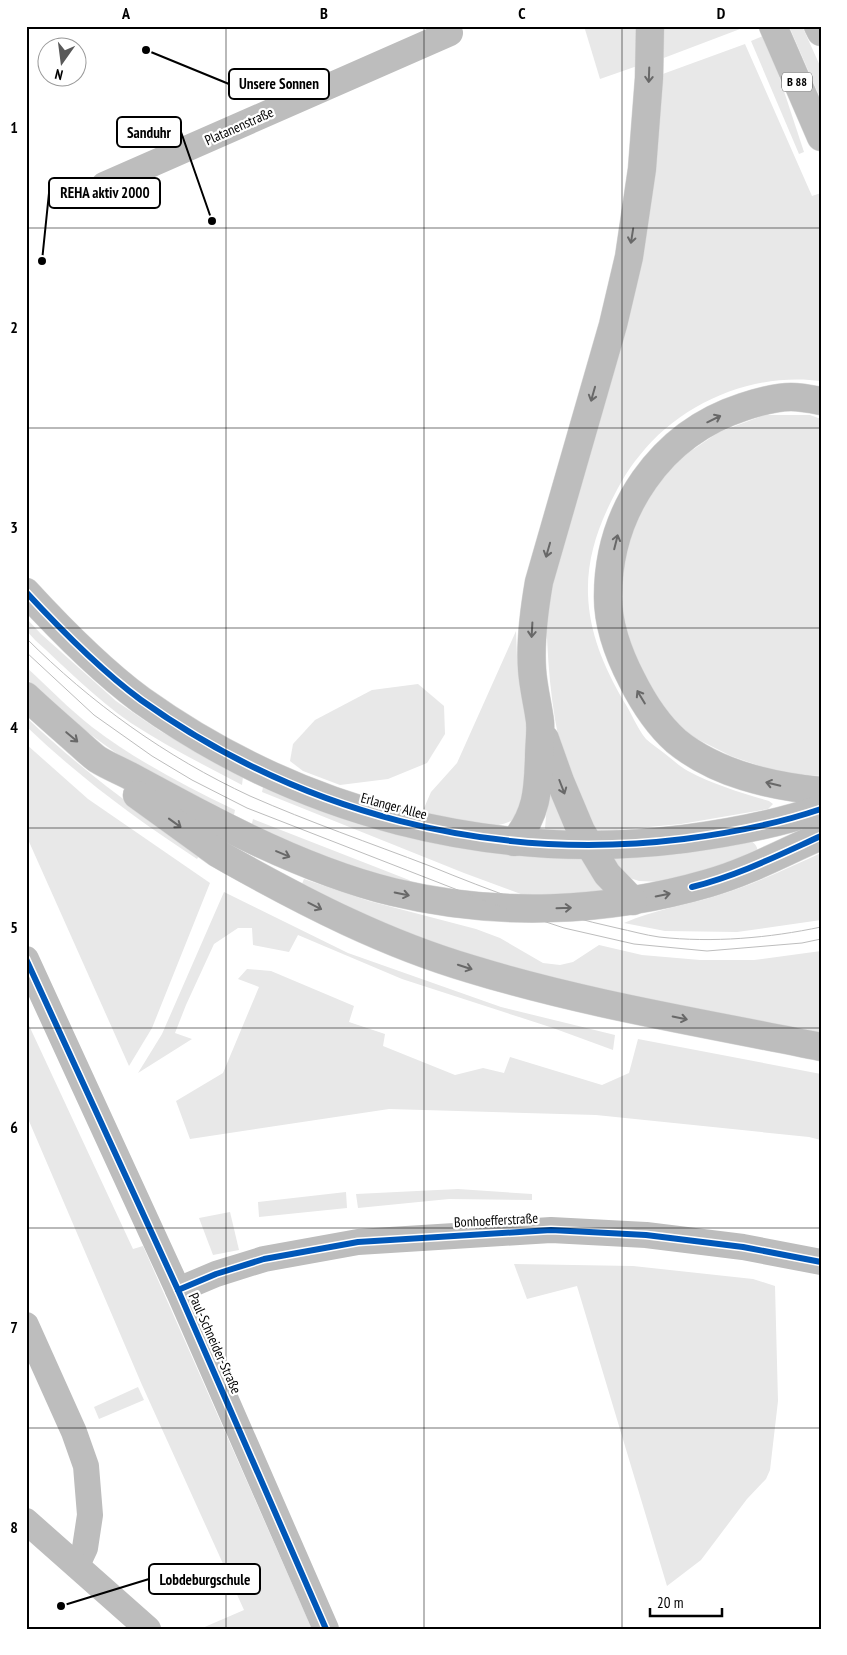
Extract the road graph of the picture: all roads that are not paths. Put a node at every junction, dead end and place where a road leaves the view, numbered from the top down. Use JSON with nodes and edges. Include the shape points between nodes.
{"nodes":[{"id":1,"x":447,"y":26,"type":"edge"},
{"id":2,"x":650,"y":26,"type":"edge"},
{"id":3,"x":773,"y":26,"type":"edge"},
{"id":4,"x":818,"y":26,"type":"edge"},
{"id":5,"x":821,"y":32,"type":"edge"},
{"id":6,"x":821,"y":137,"type":"edge"},
{"id":7,"x":104,"y":185,"type":"dead end"},
{"id":8,"x":821,"y":401,"type":"edge"},
{"id":9,"x":26,"y":592,"type":"edge"},
{"id":10,"x":26,"y":696,"type":"edge"},
{"id":11,"x":540,"y":724,"type":"junction"},
{"id":12,"x":97,"y":759,"type":"junction"},
{"id":13,"x":821,"y":791,"type":"edge"},
{"id":14,"x":821,"y":809,"type":"edge"},
{"id":15,"x":821,"y":836,"type":"edge"},
{"id":16,"x":514,"y":842,"type":"junction"},
{"id":17,"x":590,"y":846,"type":"junction"},
{"id":18,"x":632,"y":901,"type":"junction"},
{"id":19,"x":26,"y":959,"type":"edge"},
{"id":20,"x":821,"y":1047,"type":"edge"},
{"id":21,"x":821,"y":1262,"type":"edge"},
{"id":22,"x":178,"y":1290,"type":"junction"},
{"id":23,"x":26,"y":1325,"type":"edge"},
{"id":24,"x":26,"y":1521,"type":"edge"},
{"id":25,"x":77,"y":1565,"type":"junction"},
{"id":26,"x":148,"y":1629,"type":"edge"},
{"id":27,"x":326,"y":1629,"type":"edge"}],
"edges":[{"from":1,"to":7,"type":"street","name":"Platanenstraße","via":[[450,33]]},
{"from":2,"to":11,"type":"main road","one_way":true,"via":[[650,78],[642,169],[628,257],[613,325],[534,609],[532,670]]},
{"from":3,"to":6,"type":"main road","number":"B 88"},
{"from":4,"to":5,"type":"main road"},
{"from":13,"to":8,"type":"main road","one_way":true,"via":[[773,785],[746,777],[700,757],[676,740],[656,721],[627,670],[611,621],[608,598],[610,566],[627,507],[642,482],[679,442],[703,424],[757,402],[790,397]]},
{"from":9,"to":16,"type":"main road","name":"Erlanger Allee","via":[[106,671],[139,698],[172,722],[258,770],[397,821]]},
{"from":10,"to":12,"type":"main road","one_way":true},
{"from":11,"to":16,"type":"main road","via":[[535,805]]},
{"from":11,"to":17,"type":"main road","one_way":true,"via":[[570,805]]},
{"from":12,"to":18,"type":"main road","one_way":true,"via":[[276,851],[392,892],[504,908],[568,908]]},
{"from":12,"to":20,"type":"main road","one_way":true,"via":[[136,794],[217,853],[344,921],[406,947],[550,992]]},
{"from":14,"to":17,"type":"main road","name":"Erlanger Allee","via":[[706,836]]},
{"from":18,"to":15,"type":"main road","one_way":true,"via":[[710,883]]},
{"from":16,"to":17,"type":"main road","name":"Erlanger Allee"},
{"from":17,"to":18,"type":"main road","via":[[607,874]]},
{"from":19,"to":22,"type":"street","name":"Paul-Schneider-Straße"},
{"from":21,"to":22,"type":"street","name":"Bonhoefferstraße","via":[[743,1247],[646,1235],[551,1230],[358,1242],[264,1258]]},
{"from":22,"to":27,"type":"street","name":"Paul-Schneider-Straße"},
{"from":23,"to":25,"type":"street","via":[[86,1466],[90,1515],[85,1548]]},
{"from":24,"to":25,"type":"street"},
{"from":25,"to":26,"type":"street"}]}
